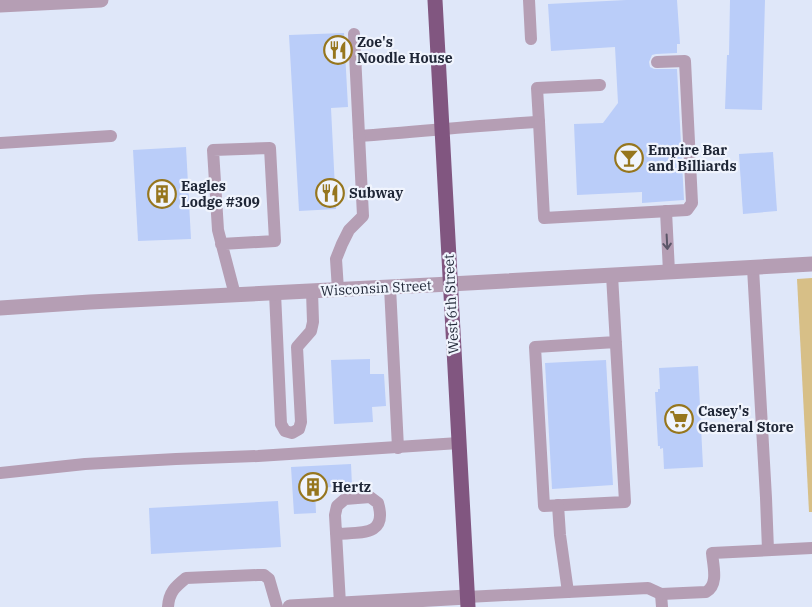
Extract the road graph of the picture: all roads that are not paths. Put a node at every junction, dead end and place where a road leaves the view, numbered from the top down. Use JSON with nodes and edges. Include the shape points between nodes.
{"nodes":[{"id":1,"x":101,"y":0,"type":"edge"},
{"id":2,"x":435,"y":0,"type":"edge"},
{"id":3,"x":529,"y":0,"type":"edge"},
{"id":4,"x":61,"y":1,"type":"edge"},
{"id":5,"x":0,"y":5,"type":"edge"},
{"id":6,"x":354,"y":34,"type":"dead end"},
{"id":7,"x":531,"y":39,"type":"dead end"},
{"id":8,"x":657,"y":62,"type":"dead end"},
{"id":9,"x":600,"y":84,"type":"dead end"},
{"id":10,"x":539,"y":122,"type":"junction"},
{"id":11,"x":442,"y":129,"type":"junction"},
{"id":12,"x":111,"y":136,"type":"dead end"},
{"id":13,"x":360,"y":136,"type":"junction"},
{"id":14,"x":0,"y":143,"type":"edge"},
{"id":15,"x":666,"y":211,"type":"junction"},
{"id":16,"x":221,"y":244,"type":"junction"},
{"id":17,"x":812,"y":264,"type":"edge"},
{"id":18,"x":753,"y":268,"type":"junction"},
{"id":19,"x":669,"y":272,"type":"junction"},
{"id":20,"x":612,"y":275,"type":"junction"},
{"id":21,"x":450,"y":284,"type":"junction"},
{"id":22,"x":390,"y":287,"type":"junction"},
{"id":23,"x":338,"y":290,"type":"junction"},
{"id":24,"x":312,"y":291,"type":"junction"},
{"id":25,"x":275,"y":293,"type":"junction"},
{"id":26,"x":234,"y":295,"type":"junction"},
{"id":27,"x":0,"y":308,"type":"edge"},
{"id":28,"x":616,"y":342,"type":"junction"},
{"id":29,"x":459,"y":443,"type":"junction"},
{"id":30,"x":398,"y":448,"type":"junction"},
{"id":31,"x":0,"y":473,"type":"edge"},
{"id":32,"x":558,"y":505,"type":"junction"},
{"id":33,"x":336,"y":534,"type":"dead end"},
{"id":34,"x":812,"y":548,"type":"edge"},
{"id":35,"x":768,"y":550,"type":"junction"},
{"id":36,"x":568,"y":592,"type":"junction"},
{"id":37,"x":661,"y":601,"type":"edge"},
{"id":38,"x":467,"y":602,"type":"edge"},
{"id":39,"x":340,"y":604,"type":"junction"},
{"id":40,"x":168,"y":607,"type":"edge"},
{"id":41,"x":277,"y":607,"type":"edge"},
{"id":42,"x":290,"y":607,"type":"edge"}],
"edges":[{"from":1,"to":4,"type":"street"},
{"from":2,"to":11,"type":"highway","name":"West 6th Street"},
{"from":3,"to":7,"type":"lane"},
{"from":4,"to":5,"type":"street"},
{"from":6,"to":13,"type":"lane"},
{"from":8,"to":15,"type":"lane","via":[[685,61],[692,203],[687,210]]},
{"from":9,"to":10,"type":"lane","via":[[537,88]]},
{"from":10,"to":11,"type":"lane"},
{"from":10,"to":15,"type":"lane","via":[[544,218]]},
{"from":11,"to":13,"type":"lane"},
{"from":11,"to":21,"type":"highway","name":"West 6th Street"},
{"from":12,"to":14,"type":"lane"},
{"from":13,"to":23,"type":"lane","via":[[363,216],[349,230],[336,259]]},
{"from":15,"to":19,"type":"lane","one_way":true},
{"from":16,"to":16,"type":"lane","via":[[213,150],[270,148],[275,241]]},
{"from":16,"to":26,"type":"lane"},
{"from":17,"to":18,"type":"street","name":"Wisconsin Street"},
{"from":18,"to":19,"type":"street","name":"Wisconsin Street"},
{"from":18,"to":35,"type":"lane"},
{"from":19,"to":20,"type":"street","name":"Wisconsin Street"},
{"from":20,"to":21,"type":"street","name":"Wisconsin Street"},
{"from":20,"to":28,"type":"lane"},
{"from":21,"to":22,"type":"street","name":"Wisconsin Street"},
{"from":21,"to":29,"type":"highway","name":"West 6th Street"},
{"from":22,"to":23,"type":"street","name":"Wisconsin Street"},
{"from":22,"to":30,"type":"lane"},
{"from":23,"to":24,"type":"street","name":"Wisconsin Street"},
{"from":24,"to":25,"type":"street","name":"Wisconsin Street"},
{"from":24,"to":25,"type":"lane","via":[[311,332],[297,347],[301,422],[292,432],[285,431],[281,424]]},
{"from":25,"to":26,"type":"street","name":"Wisconsin Street"},
{"from":26,"to":27,"type":"street","name":"Wisconsin Street"},
{"from":28,"to":32,"type":"lane","via":[[625,502]]},
{"from":28,"to":32,"type":"lane","via":[[535,347],[544,506]]},
{"from":29,"to":30,"type":"lane"},
{"from":29,"to":38,"type":"highway","name":"West 6th Street"},
{"from":30,"to":31,"type":"lane","via":[[85,464]]},
{"from":32,"to":36,"type":"lane"},
{"from":33,"to":39,"type":"lane"},
{"from":34,"to":35,"type":"lane"},
{"from":35,"to":37,"type":"lane","via":[[712,553],[714,583],[711,589]]},
{"from":36,"to":37,"type":"lane","via":[[648,588]]},
{"from":36,"to":38,"type":"lane"},
{"from":38,"to":39,"type":"street"},
{"from":39,"to":42,"type":"street"},
{"from":40,"to":41,"type":"lane","via":[[169,596],[186,578],[258,574],[269,579]]}]}
